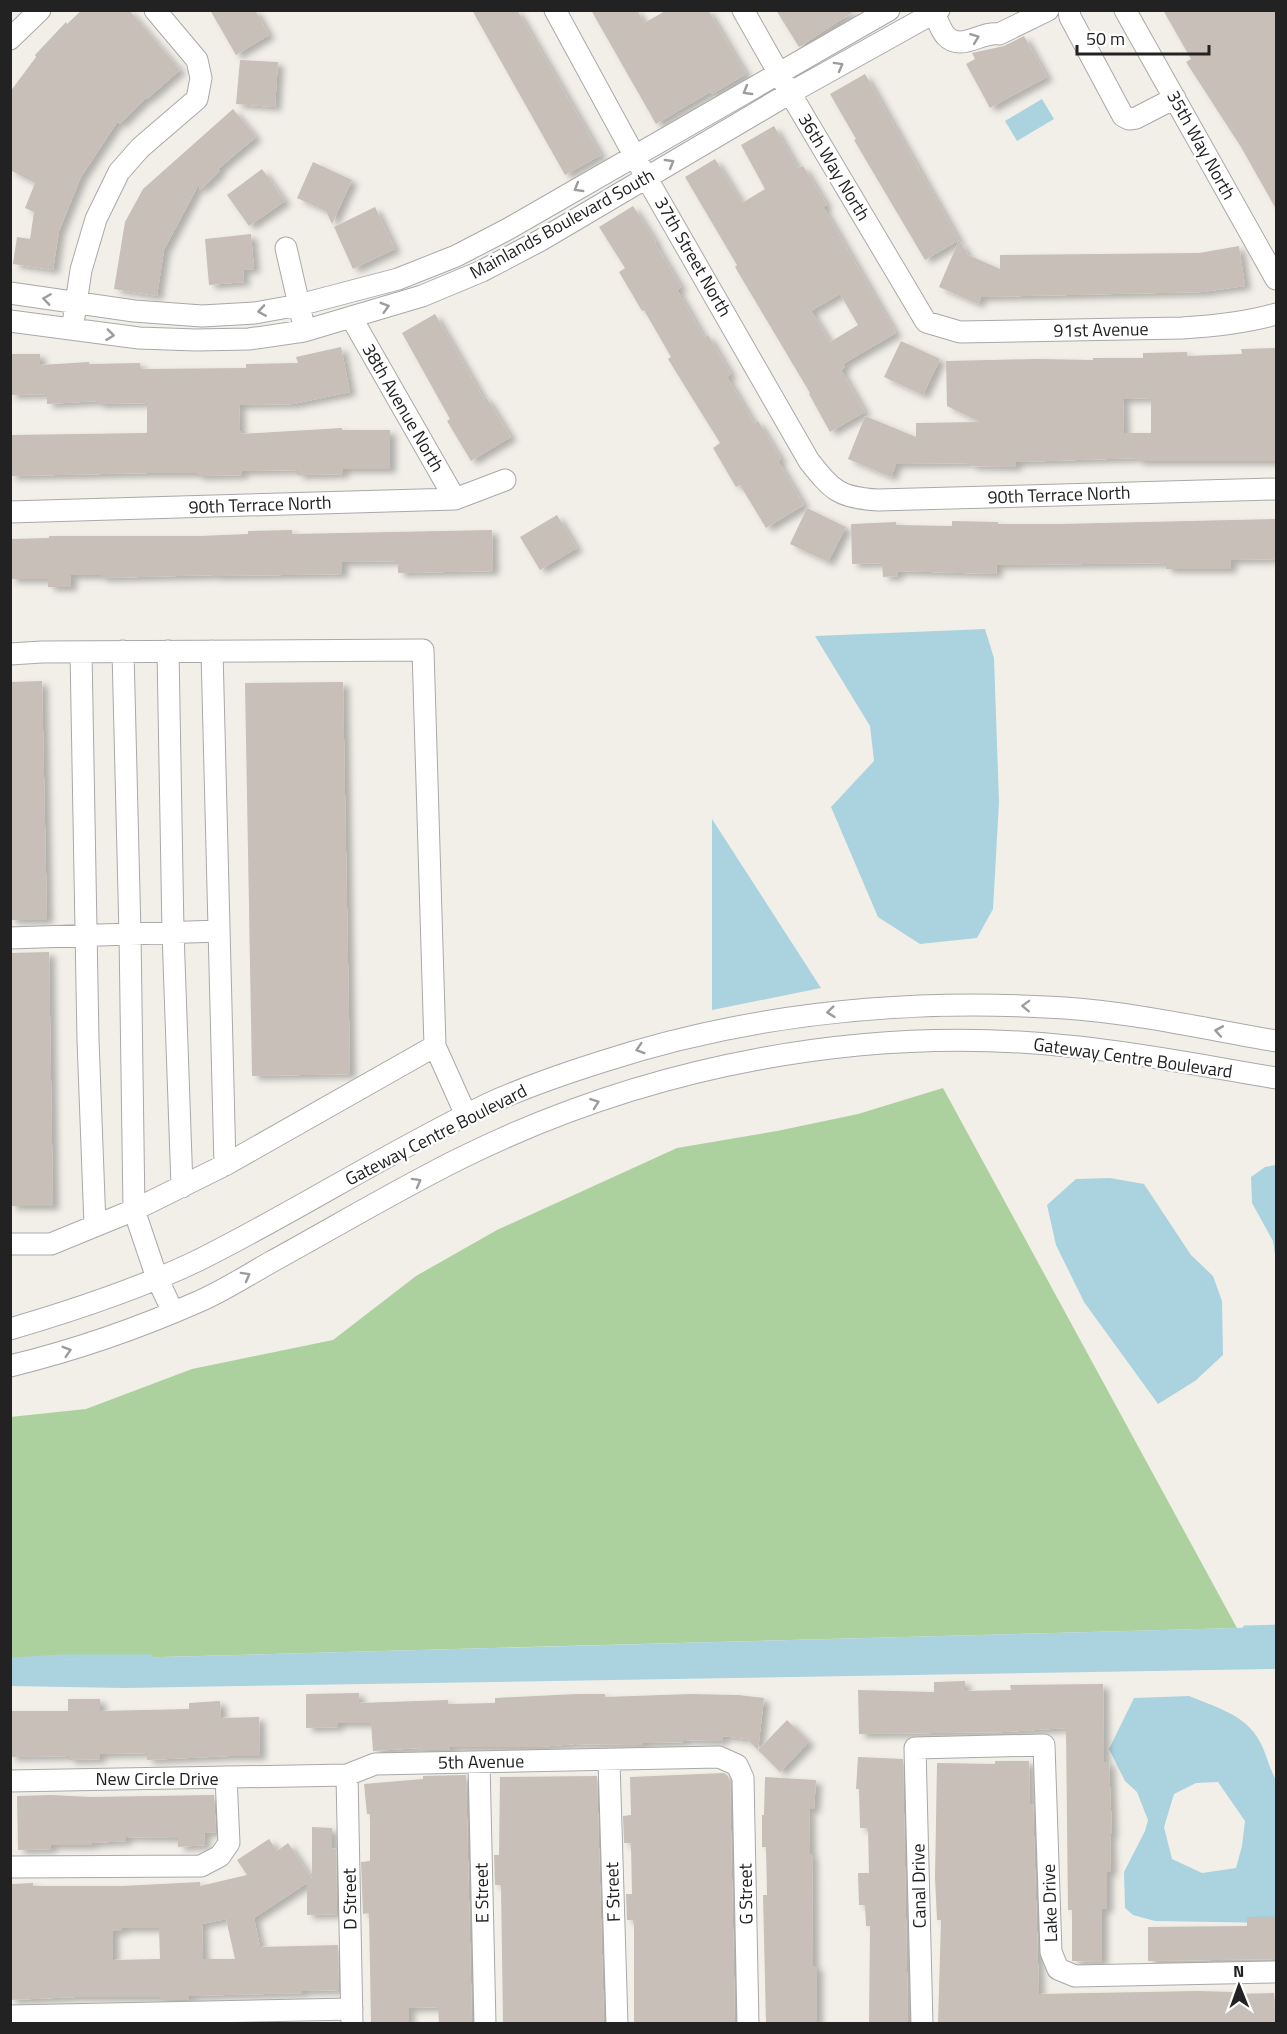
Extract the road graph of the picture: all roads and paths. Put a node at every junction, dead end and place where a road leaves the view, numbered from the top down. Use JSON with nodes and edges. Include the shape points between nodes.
{"nodes":[{"id":1,"x":40,"y":10,"type":"edge"},
{"id":2,"x":154,"y":10,"type":"edge"},
{"id":3,"x":555,"y":10,"type":"edge"},
{"id":4,"x":743,"y":10,"type":"edge"},
{"id":5,"x":889,"y":10,"type":"edge"},
{"id":6,"x":1048,"y":10,"type":"edge"},
{"id":7,"x":1069,"y":10,"type":"edge"},
{"id":8,"x":1125,"y":10,"type":"edge"},
{"id":9,"x":935,"y":11,"type":"edge"},
{"id":10,"x":10,"y":39,"type":"edge"},
{"id":11,"x":778,"y":73,"type":"junction"},
{"id":12,"x":790,"y":93,"type":"junction"},
{"id":13,"x":1174,"y":98,"type":"junction"},
{"id":14,"x":635,"y":156,"type":"junction"},
{"id":15,"x":646,"y":177,"type":"junction"},
{"id":16,"x":286,"y":248,"type":"dead end"},
{"id":17,"x":1276,"y":279,"type":"edge"},
{"id":18,"x":10,"y":293,"type":"edge"},
{"id":19,"x":76,"y":303,"type":"junction"},
{"id":20,"x":299,"y":305,"type":"junction"},
{"id":21,"x":1276,"y":314,"type":"edge"},
{"id":22,"x":351,"y":317,"type":"junction"},
{"id":23,"x":10,"y":321,"type":"edge"},
{"id":24,"x":926,"y":322,"type":"joint"},
{"id":25,"x":72,"y":330,"type":"junction"},
{"id":26,"x":304,"y":331,"type":"junction"},
{"id":27,"x":505,"y":480,"type":"dead end"},
{"id":28,"x":1276,"y":489,"type":"edge"},
{"id":29,"x":843,"y":495,"type":"joint"},
{"id":30,"x":455,"y":499,"type":"junction"},
{"id":31,"x":10,"y":512,"type":"edge"},
{"id":32,"x":123,"y":651,"type":"junction"},
{"id":33,"x":168,"y":651,"type":"junction"},
{"id":34,"x":212,"y":651,"type":"junction"},
{"id":35,"x":81,"y":652,"type":"junction"},
{"id":36,"x":10,"y":654,"type":"edge"},
{"id":37,"x":219,"y":931,"type":"junction"},
{"id":38,"x":174,"y":932,"type":"junction"},
{"id":39,"x":130,"y":934,"type":"junction"},
{"id":40,"x":87,"y":935,"type":"junction"},
{"id":41,"x":10,"y":938,"type":"edge"},
{"id":42,"x":1276,"y":1041,"type":"edge"},
{"id":43,"x":435,"y":1046,"type":"junction"},
{"id":44,"x":1276,"y":1078,"type":"edge"},
{"id":45,"x":466,"y":1115,"type":"junction"},
{"id":46,"x":225,"y":1166,"type":"junction"},
{"id":47,"x":182,"y":1187,"type":"junction"},
{"id":48,"x":135,"y":1210,"type":"junction"},
{"id":49,"x":95,"y":1226,"type":"junction"},
{"id":50,"x":10,"y":1244,"type":"edge"},
{"id":51,"x":157,"y":1278,"type":"junction"},
{"id":52,"x":173,"y":1311,"type":"junction"},
{"id":53,"x":10,"y":1329,"type":"edge"},
{"id":54,"x":10,"y":1366,"type":"edge"},
{"id":55,"x":915,"y":1748,"type":"joint"},
{"id":56,"x":609,"y":1761,"type":"junction"},
{"id":57,"x":479,"y":1762,"type":"junction"},
{"id":58,"x":737,"y":1765,"type":"joint"},
{"id":59,"x":347,"y":1775,"type":"junction"},
{"id":60,"x":226,"y":1777,"type":"junction"},
{"id":61,"x":10,"y":1780,"type":"edge"},
{"id":62,"x":10,"y":1868,"type":"edge"},
{"id":63,"x":1276,"y":1972,"type":"edge"},
{"id":64,"x":10,"y":2016,"type":"edge"},
{"id":65,"x":352,"y":2016,"type":"edge"},
{"id":66,"x":139,"y":2019,"type":"edge"},
{"id":67,"x":485,"y":2024,"type":"edge"},
{"id":68,"x":617,"y":2024,"type":"edge"},
{"id":69,"x":748,"y":2024,"type":"edge"},
{"id":70,"x":922,"y":2024,"type":"edge"}],
"edges":[{"from":1,"to":10,"type":"street"},
{"from":2,"to":19,"type":"street","via":[[197,60],[201,78],[197,99],[140,148],[119,172],[96,219]]},
{"from":3,"to":14,"type":"street","name":"37th Street North"},
{"from":4,"to":11,"type":"street","name":"36th Way North"},
{"from":5,"to":11,"type":"street","name":"Mainlands Boulevard South"},
{"from":9,"to":6,"type":"street","one_way":true,"via":[[944,35],[963,43],[990,32],[999,34]]},
{"from":7,"to":13,"type":"street","via":[[1123,116],[1136,118]]},
{"from":8,"to":13,"type":"street","name":"35th Way North"},
{"from":12,"to":9,"type":"street","name":"Mainlands Boulevard South","one_way":true},
{"from":11,"to":12,"type":"street","name":"36th Way North"},
{"from":11,"to":14,"type":"street","name":"Mainlands Boulevard South","one_way":true},
{"from":15,"to":12,"type":"street","name":"Mainlands Boulevard South","one_way":true},
{"from":12,"to":24,"type":"street","name":"36th Way North"},
{"from":13,"to":17,"type":"street","name":"35th Way North"},
{"from":14,"to":15,"type":"street","name":"37th Street North"},
{"from":14,"to":20,"type":"street","name":"Mainlands Boulevard South","one_way":true,"via":[[456,256],[398,279]]},
{"from":22,"to":15,"type":"street","name":"Mainlands Boulevard South","one_way":true,"via":[[422,296],[483,271]]},
{"from":15,"to":29,"type":"street","name":"37th Street North","via":[[809,461]]},
{"from":16,"to":20,"type":"street"},
{"from":19,"to":18,"type":"street","name":"Mainlands Boulevard South","one_way":true},
{"from":20,"to":19,"type":"street","name":"Mainlands Boulevard South","one_way":true,"via":[[202,316]]},
{"from":19,"to":25,"type":"street"},
{"from":20,"to":26,"type":"street"},
{"from":21,"to":24,"type":"street","name":"91st Avenue","via":[[1215,326],[1171,328],[960,332]]},
{"from":22,"to":26,"type":"street","name":"Mainlands Boulevard South"},
{"from":22,"to":30,"type":"street","name":"38th Avenue North"},
{"from":23,"to":25,"type":"street","name":"Mainlands Boulevard South"},
{"from":25,"to":26,"type":"street","name":"Mainlands Boulevard South","one_way":true,"via":[[196,340],[249,339]]},
{"from":27,"to":30,"type":"street","name":"90th Terrace North"},
{"from":28,"to":29,"type":"street","name":"90th Terrace North","via":[[878,500]]},
{"from":30,"to":31,"type":"street","name":"90th Terrace North"},
{"from":32,"to":33,"type":"street"},
{"from":32,"to":35,"type":"street"},
{"from":32,"to":39,"type":"street"},
{"from":33,"to":34,"type":"street"},
{"from":33,"to":38,"type":"street"},
{"from":34,"to":37,"type":"street"},
{"from":34,"to":43,"type":"street","via":[[423,650]]},
{"from":35,"to":36,"type":"street"},
{"from":35,"to":40,"type":"street"},
{"from":37,"to":38,"type":"street"},
{"from":37,"to":46,"type":"street"},
{"from":38,"to":39,"type":"street"},
{"from":38,"to":47,"type":"street"},
{"from":39,"to":40,"type":"street"},
{"from":39,"to":48,"type":"street"},
{"from":40,"to":41,"type":"street"},
{"from":40,"to":49,"type":"street"},
{"from":42,"to":45,"type":"street","name":"Gateway Centre Boulevard","one_way":true,"via":[[1066,1008],[892,1006],[725,1028],[644,1048],[560,1075]]},
{"from":43,"to":45,"type":"street"},
{"from":43,"to":46,"type":"street"},
{"from":52,"to":44,"type":"street","name":"Gateway Centre Boulevard","one_way":true,"via":[[203,1300],[460,1159],[576,1110],[693,1072],[840,1047],[988,1041],[1076,1047]]},
{"from":45,"to":51,"type":"street","name":"Gateway Centre Boulevard","via":[[254,1231]]},
{"from":46,"to":47,"type":"street"},
{"from":47,"to":48,"type":"street"},
{"from":48,"to":49,"type":"street"},
{"from":48,"to":51,"type":"street"},
{"from":49,"to":50,"type":"street","via":[[51,1244]]},
{"from":51,"to":52,"type":"street"},
{"from":51,"to":53,"type":"street","name":"Gateway Centre Boulevard"},
{"from":54,"to":52,"type":"street","name":"Gateway Centre Boulevard","one_way":true,"via":[[111,1337]]},
{"from":55,"to":63,"type":"street","name":"Lake Drive","via":[[1044,1745],[1051,1952],[1058,1969],[1075,1976]]},
{"from":55,"to":70,"type":"street","name":"Canal Drive"},
{"from":56,"to":57,"type":"street","name":"5th Avenue"},
{"from":56,"to":58,"type":"street","name":"5th Avenue","via":[[719,1757]]},
{"from":56,"to":68,"type":"street","name":"F Street"},
{"from":57,"to":59,"type":"street","name":"5th Avenue","via":[[375,1764]]},
{"from":57,"to":67,"type":"street","name":"E Street"},
{"from":58,"to":69,"type":"street","name":"G Street","via":[[743,1778]]},
{"from":59,"to":60,"type":"street","name":"5th Avenue"},
{"from":59,"to":65,"type":"street","name":"D Street"},
{"from":60,"to":61,"type":"street","name":"New Circle Drive"},
{"from":60,"to":62,"type":"street","name":"New Circle Drive","via":[[229,1843],[220,1856],[201,1866]]},
{"from":64,"to":66,"type":"street"},
{"from":65,"to":66,"type":"street"}]}
